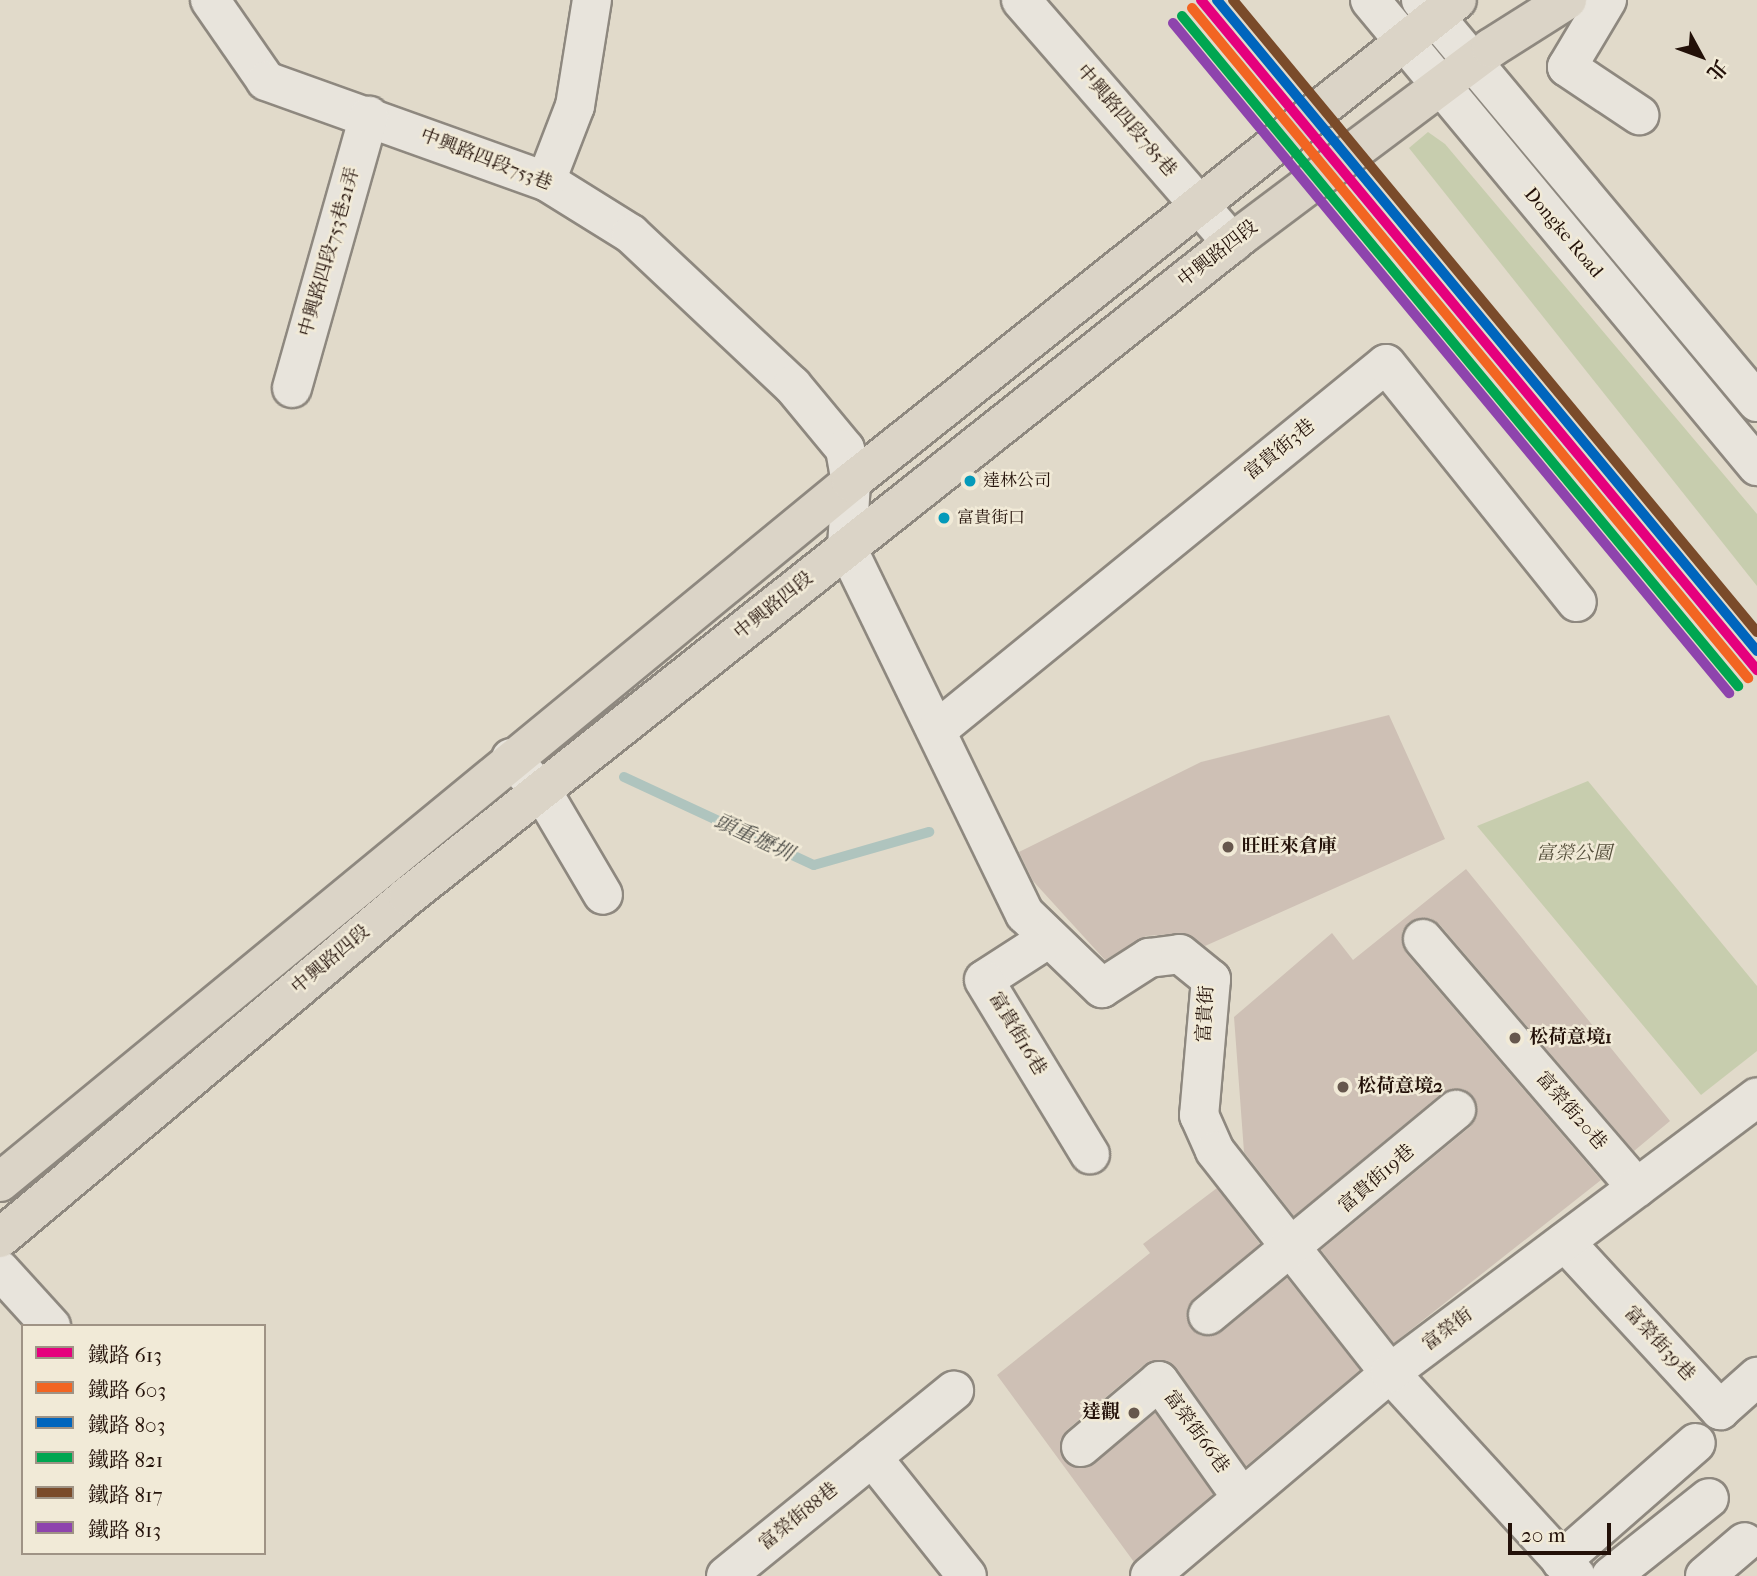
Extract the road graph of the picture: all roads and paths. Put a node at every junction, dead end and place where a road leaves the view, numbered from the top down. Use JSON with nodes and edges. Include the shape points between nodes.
{"nodes":[{"id":1,"x":210,"y":0,"type":"edge"},
{"id":2,"x":592,"y":0,"type":"edge"},
{"id":3,"x":1021,"y":0,"type":"edge"},
{"id":4,"x":1370,"y":0,"type":"edge"},
{"id":5,"x":1567,"y":0,"type":"edge"},
{"id":6,"x":1607,"y":0,"type":"edge"},
{"id":7,"x":1437,"y":6,"type":"edge"},
{"id":8,"x":1403,"y":43,"type":"junction"},
{"id":9,"x":1473,"y":62,"type":"junction"},
{"id":10,"x":1440,"y":86,"type":"junction"},
{"id":11,"x":1639,"y":115,"type":"dead end"},
{"id":12,"x":369,"y":116,"type":"junction"},
{"id":13,"x":546,"y":181,"type":"junction"},
{"id":14,"x":1201,"y":207,"type":"junction"},
{"id":15,"x":1232,"y":243,"type":"junction"},
{"id":16,"x":292,"y":388,"type":"dead end"},
{"id":17,"x":1757,"y":402,"type":"edge"},
{"id":18,"x":1757,"y":466,"type":"edge"},
{"id":19,"x":851,"y":482,"type":"junction"},
{"id":20,"x":847,"y":548,"type":"junction"},
{"id":21,"x":1577,"y":602,"type":"dead end"},
{"id":22,"x":937,"y":730,"type":"junction"},
{"id":23,"x":511,"y":758,"type":"junction"},
{"id":24,"x":543,"y":793,"type":"junction"},
{"id":25,"x":603,"y":895,"type":"dead end"},
{"id":26,"x":1049,"y":937,"type":"junction"},
{"id":27,"x":1423,"y":939,"type":"dead end"},
{"id":28,"x":1757,"y":1097,"type":"edge"},
{"id":29,"x":1456,"y":1110,"type":"dead end"},
{"id":30,"x":1090,"y":1154,"type":"dead end"},
{"id":31,"x":0,"y":1182,"type":"edge"},
{"id":32,"x":1637,"y":1188,"type":"junction"},
{"id":33,"x":0,"y":1238,"type":"edge"},
{"id":34,"x":1564,"y":1241,"type":"junction"},
{"id":35,"x":1297,"y":1247,"type":"junction"},
{"id":36,"x":0,"y":1270,"type":"edge"},
{"id":37,"x":1208,"y":1315,"type":"dead end"},
{"id":38,"x":49,"y":1324,"type":"edge"},
{"id":39,"x":1390,"y":1373,"type":"junction"},
{"id":40,"x":1757,"y":1377,"type":"edge"},
{"id":41,"x":954,"y":1391,"type":"dead end"},
{"id":42,"x":1696,"y":1443,"type":"dead end"},
{"id":43,"x":1081,"y":1447,"type":"dead end"},
{"id":44,"x":872,"y":1457,"type":"junction"},
{"id":45,"x":1242,"y":1498,"type":"junction"},
{"id":46,"x":1709,"y":1498,"type":"dead end"},
{"id":47,"x":1745,"y":1542,"type":"dead end"},
{"id":48,"x":1568,"y":1569,"type":"edge"},
{"id":49,"x":726,"y":1576,"type":"edge"},
{"id":50,"x":967,"y":1576,"type":"edge"},
{"id":51,"x":1150,"y":1576,"type":"edge"},
{"id":52,"x":1611,"y":1576,"type":"edge"},
{"id":53,"x":1705,"y":1576,"type":"edge"}],
"edges":[{"from":1,"to":12,"type":"street","name":"中興路四段753巷","via":[[266,80]]},
{"from":2,"to":13,"type":"street","via":[[575,106]]},
{"from":3,"to":14,"type":"street","name":"中興路四段785巷"},
{"from":4,"to":8,"type":"street","name":"Dongke Road"},
{"from":5,"to":9,"type":"main road","name":"中興路四段"},
{"from":6,"to":11,"type":"street","via":[[1567,67]]},
{"from":7,"to":8,"type":"main road"},
{"from":7,"to":9,"type":"street"},
{"from":8,"to":10,"type":"street","name":"Dongke Road"},
{"from":8,"to":14,"type":"main road"},
{"from":9,"to":10,"type":"main road","name":"中興路四段"},
{"from":9,"to":17,"type":"street"},
{"from":10,"to":15,"type":"main road","name":"中興路四段"},
{"from":10,"to":18,"type":"street","name":"Dongke Road"},
{"from":12,"to":13,"type":"street","name":"中興路四段753巷"},
{"from":12,"to":16,"type":"street","name":"中興路四段753巷21弄"},
{"from":13,"to":19,"type":"street","name":"中興路四段753巷","via":[[631,234],[792,385],[845,449]]},
{"from":14,"to":15,"type":"street","name":"中興路四段785巷"},
{"from":14,"to":19,"type":"main road"},
{"from":15,"to":20,"type":"main road","name":"中興路四段"},
{"from":19,"to":20,"type":"street","name":"富貴街"},
{"from":19,"to":23,"type":"main road"},
{"from":20,"to":22,"type":"street","name":"富貴街"},
{"from":20,"to":24,"type":"main road","name":"中興路四段"},
{"from":21,"to":22,"type":"street","name":"富貴街3巷","via":[[1386,363]]},
{"from":22,"to":26,"type":"street","name":"富貴街","via":[[1026,914]]},
{"from":23,"to":24,"type":"street"},
{"from":23,"to":31,"type":"main road"},
{"from":24,"to":25,"type":"street"},
{"from":24,"to":33,"type":"main road","name":"中興路四段","via":[[408,896]]},
{"from":26,"to":30,"type":"street","name":"富貴街16巷","via":[[984,980]]},
{"from":26,"to":35,"type":"street","name":"富貴街","via":[[1102,988],[1149,958],[1180,954],[1211,979],[1199,1115],[1215,1151]]},
{"from":27,"to":32,"type":"street","name":"富榮街20巷"},
{"from":28,"to":32,"type":"street","name":"富榮街"},
{"from":29,"to":35,"type":"street","name":"富貴街19巷"},
{"from":32,"to":34,"type":"street","name":"富榮街"},
{"from":34,"to":39,"type":"street","name":"富榮街"},
{"from":34,"to":40,"type":"street","name":"富榮街39巷","via":[[1720,1410]]},
{"from":35,"to":37,"type":"street","name":"富貴街19巷"},
{"from":35,"to":39,"type":"street","name":"富貴街"},
{"from":36,"to":38,"type":"street"},
{"from":39,"to":45,"type":"street","name":"富榮街"},
{"from":39,"to":48,"type":"street","name":"富貴街"},
{"from":41,"to":44,"type":"street","name":"富榮街88巷"},
{"from":42,"to":48,"type":"street"},
{"from":43,"to":45,"type":"street","name":"富榮街66巷","via":[[1159,1381]]},
{"from":44,"to":49,"type":"street","name":"富榮街88巷"},
{"from":44,"to":50,"type":"street"},
{"from":45,"to":51,"type":"street","name":"富榮街"},
{"from":46,"to":52,"type":"street"},
{"from":47,"to":53,"type":"street"}]}
